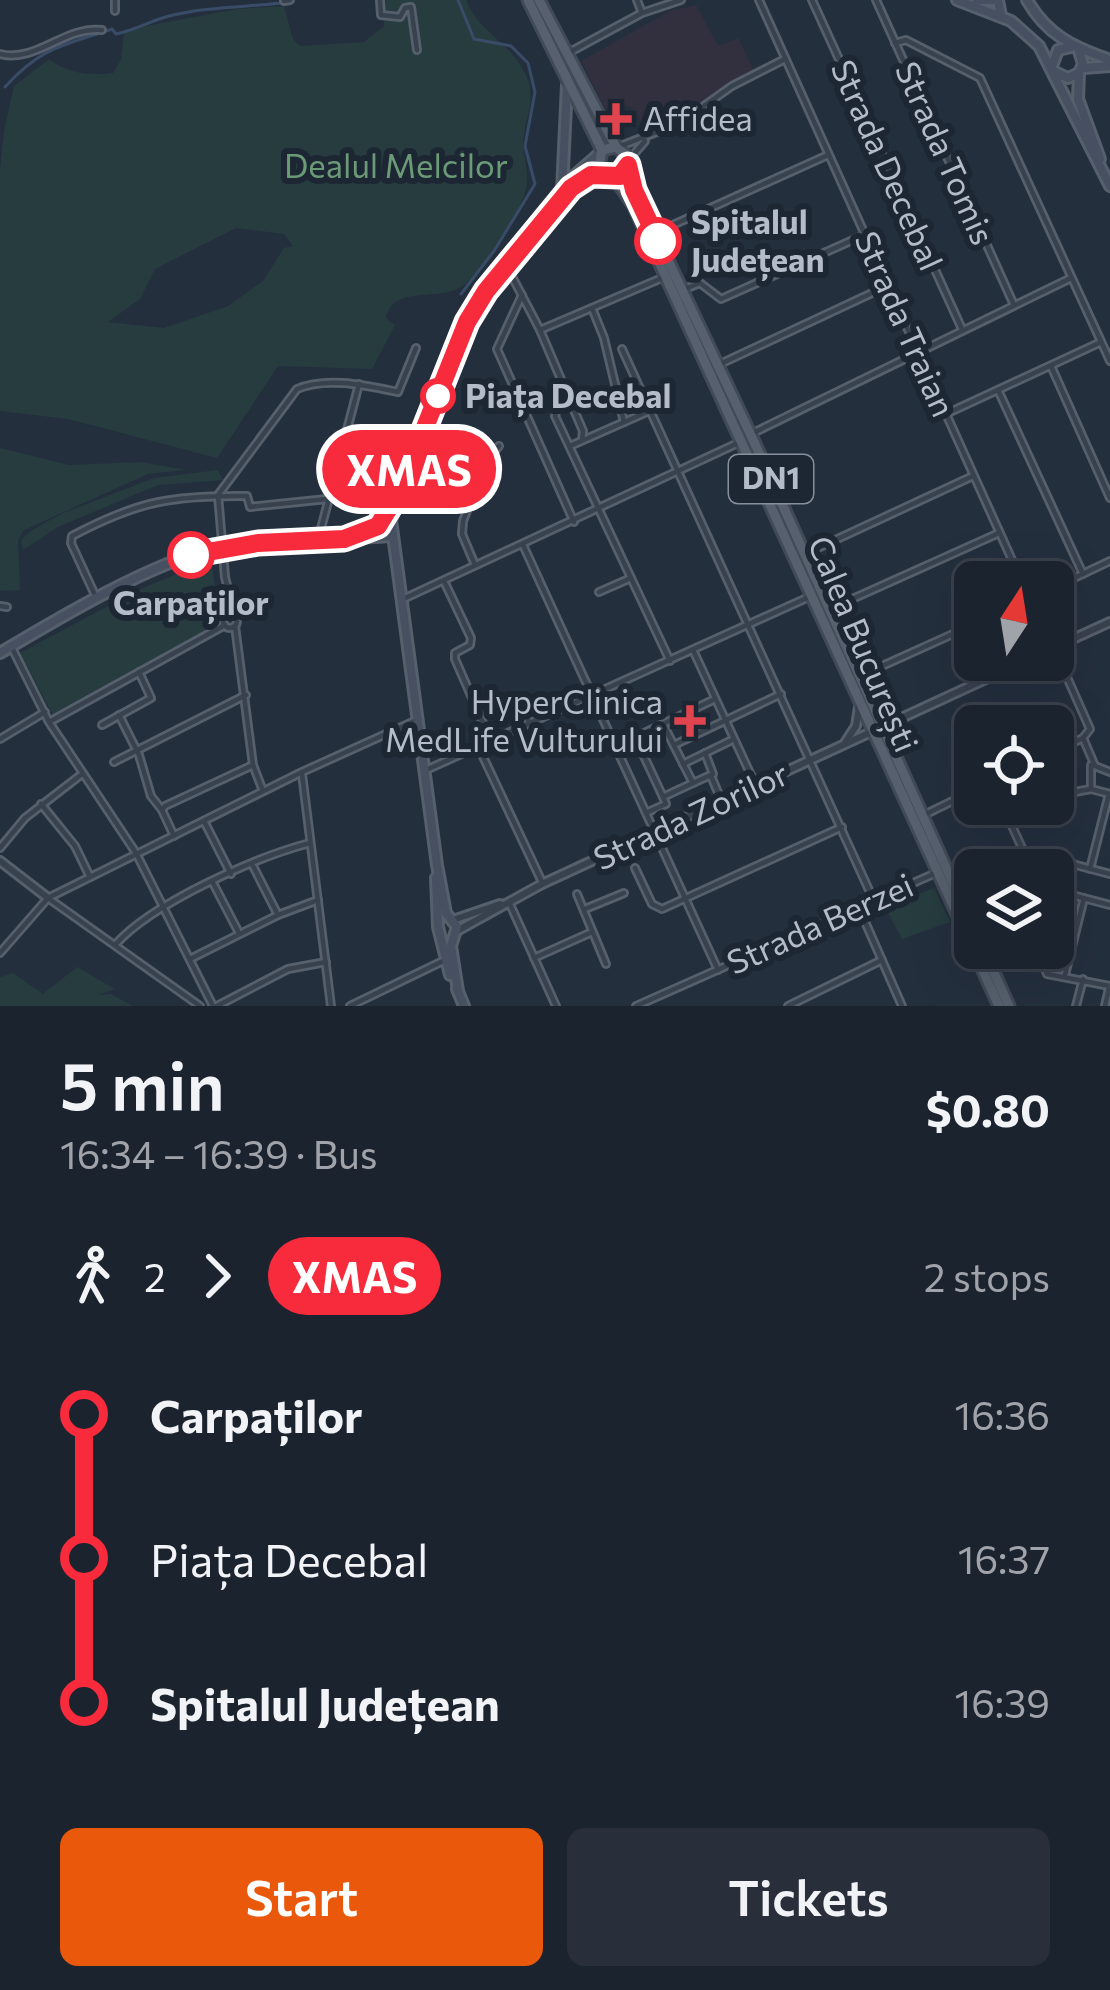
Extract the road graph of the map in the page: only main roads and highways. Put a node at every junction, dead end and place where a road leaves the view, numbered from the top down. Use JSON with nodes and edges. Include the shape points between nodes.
{"nodes":[{"id":1,"x":528,"y":0,"type":"edge"},
{"id":2,"x":539,"y":0,"type":"edge"},
{"id":3,"x":957,"y":0,"type":"edge"},
{"id":4,"x":977,"y":0,"type":"edge"},
{"id":5,"x":995,"y":0,"type":"edge"},
{"id":6,"x":1027,"y":2,"type":"edge"},
{"id":7,"x":1007,"y":19,"type":"junction"},
{"id":8,"x":1076,"y":49,"type":"junction"},
{"id":9,"x":1110,"y":63,"type":"edge"},
{"id":10,"x":1053,"y":68,"type":"junction"},
{"id":11,"x":1081,"y":71,"type":"junction"},
{"id":12,"x":566,"y":72,"type":"junction"},
{"id":13,"x":617,"y":147,"type":"junction"},
{"id":14,"x":601,"y":152,"type":"junction"},
{"id":15,"x":628,"y":163,"type":"junction"},
{"id":16,"x":1101,"y":166,"type":"junction"},
{"id":17,"x":608,"y":176,"type":"junction"},
{"id":18,"x":1110,"y":186,"type":"edge"},
{"id":19,"x":561,"y":196,"type":"junction"},
{"id":20,"x":747,"y":437,"type":"junction"},
{"id":21,"x":400,"y":490,"type":"junction"},
{"id":22,"x":391,"y":536,"type":"junction"},
{"id":23,"x":362,"y":538,"type":"junction"},
{"id":24,"x":344,"y":539,"type":"junction"},
{"id":25,"x":394,"y":556,"type":"junction"},
{"id":26,"x":0,"y":653,"type":"edge"},
{"id":27,"x":858,"y":681,"type":"junction"},
{"id":28,"x":879,"y":730,"type":"junction"},
{"id":29,"x":437,"y":865,"type":"junction"},
{"id":30,"x":954,"y":885,"type":"edge"},
{"id":31,"x":452,"y":920,"type":"junction"},
{"id":32,"x":440,"y":929,"type":"junction"},
{"id":33,"x":454,"y":933,"type":"junction"},
{"id":34,"x":992,"y":969,"type":"edge"},
{"id":35,"x":458,"y":991,"type":"junction"},
{"id":36,"x":464,"y":1006,"type":"edge"},
{"id":37,"x":999,"y":1006,"type":"edge"},
{"id":38,"x":1010,"y":1006,"type":"edge"}],
"edges":[{"from":1,"to":12,"type":"main road","number":"DN1"},
{"from":2,"to":13,"type":"main road","number":"DN1"},
{"from":3,"to":7,"type":"main road"},
{"from":4,"to":5,"type":"main road"},
{"from":5,"to":7,"type":"main road"},
{"from":6,"to":7,"type":"main road","via":[[1025,15]]},
{"from":6,"to":8,"type":"main road"},
{"from":7,"to":10,"type":"main road"},
{"from":8,"to":9,"type":"main road"},
{"from":8,"to":10,"type":"main road","via":[[1058,50]]},
{"from":8,"to":11,"type":"main road"},
{"from":9,"to":11,"type":"main road"},
{"from":10,"to":11,"type":"main road","via":[[1068,78]]},
{"from":10,"to":16,"type":"main road"},
{"from":11,"to":16,"type":"main road","via":[[1077,94]]},
{"from":12,"to":14,"type":"main road","number":"DN1"},
{"from":12,"to":19,"type":"main road"},
{"from":13,"to":14,"type":"main road"},
{"from":13,"to":15,"type":"main road","number":"DN1"},
{"from":14,"to":17,"type":"main road","number":"DN1","via":[[598,167]]},
{"from":14,"to":19,"type":"main road"},
{"from":15,"to":17,"type":"main road","via":[[620,176]]},
{"from":15,"to":20,"type":"main road","name":"Calea București","number":"DN1"},
{"from":16,"to":18,"type":"main road"},
{"from":17,"to":19,"type":"main road","via":[[584,178]]},
{"from":17,"to":20,"type":"main road","name":"Calea București","number":"DN1","via":[[633,205]]},
{"from":19,"to":21,"type":"main road","via":[[467,322]]},
{"from":20,"to":27,"type":"main road","name":"Calea București","number":"DN1"},
{"from":20,"to":27,"type":"main road","name":"Calea București","number":"DN1"},
{"from":21,"to":22,"type":"main road"},
{"from":21,"to":24,"type":"main road","via":[[378,526]]},
{"from":22,"to":23,"type":"main road"},
{"from":22,"to":25,"type":"main road"},
{"from":23,"to":24,"type":"main road"},
{"from":23,"to":25,"type":"main road"},
{"from":24,"to":26,"type":"main road","via":[[224,547],[184,558]]},
{"from":25,"to":29,"type":"main road"},
{"from":27,"to":28,"type":"main road","name":"Calea București","number":"DN1"},
{"from":28,"to":30,"type":"main road","name":"Calea București","number":"DN1"},
{"from":28,"to":37,"type":"main road","name":"Calea București","number":"DN1"},
{"from":29,"to":31,"type":"main road"},
{"from":29,"to":32,"type":"main road"},
{"from":31,"to":32,"type":"main road"},
{"from":31,"to":33,"type":"main road"},
{"from":32,"to":33,"type":"main road"},
{"from":32,"to":35,"type":"main road"},
{"from":33,"to":35,"type":"main road"},
{"from":34,"to":38,"type":"main road"},
{"from":35,"to":36,"type":"main road"}]}
